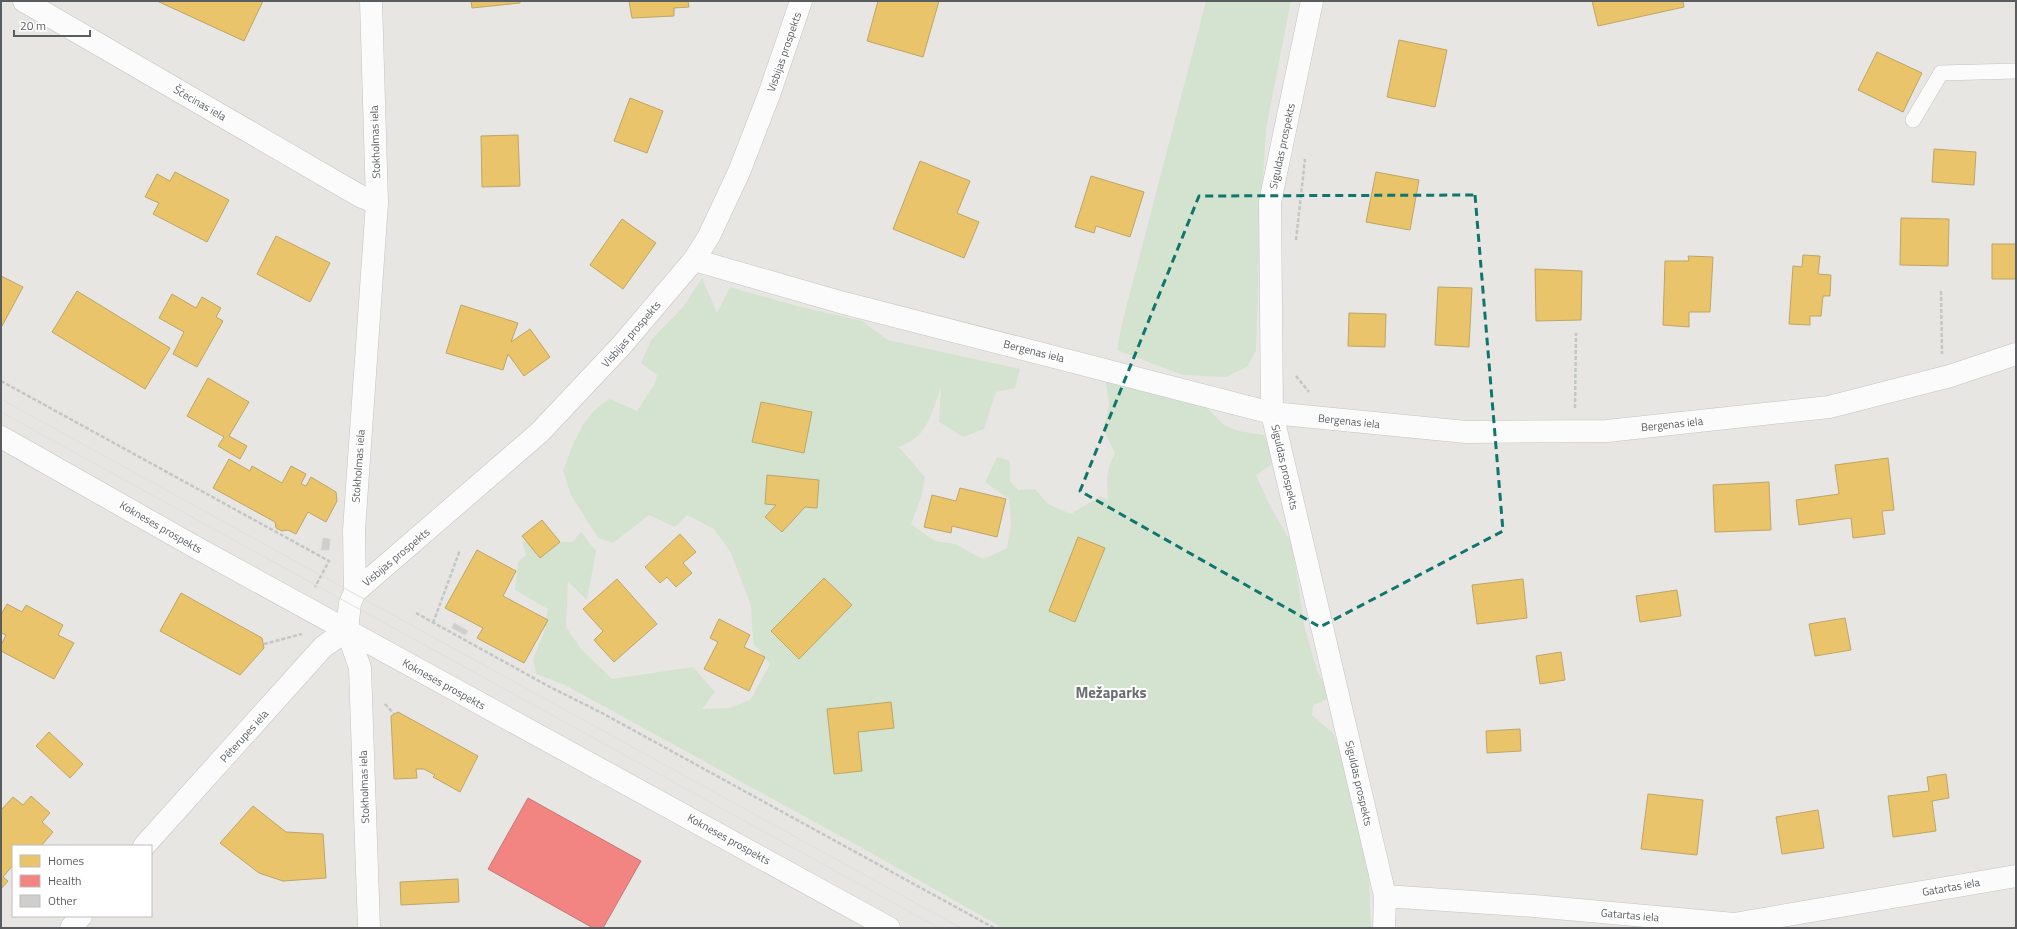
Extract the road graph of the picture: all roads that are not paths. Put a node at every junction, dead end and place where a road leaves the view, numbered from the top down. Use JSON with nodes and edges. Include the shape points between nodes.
{"nodes":[{"id":1,"x":24,"y":1,"type":"edge"},
{"id":2,"x":370,"y":1,"type":"edge"},
{"id":3,"x":801,"y":1,"type":"edge"},
{"id":4,"x":1312,"y":1,"type":"edge"},
{"id":5,"x":2016,"y":71,"type":"edge"},
{"id":6,"x":1913,"y":120,"type":"dead end"},
{"id":7,"x":377,"y":203,"type":"junction"},
{"id":8,"x":694,"y":260,"type":"junction"},
{"id":9,"x":2016,"y":354,"type":"edge"},
{"id":10,"x":1272,"y":413,"type":"junction"},
{"id":11,"x":1,"y":438,"type":"edge"},
{"id":12,"x":355,"y":592,"type":"junction"},
{"id":13,"x":348,"y":630,"type":"junction"},
{"id":14,"x":145,"y":845,"type":"edge"},
{"id":15,"x":2016,"y":876,"type":"edge"},
{"id":16,"x":1385,"y":896,"type":"junction"},
{"id":17,"x":80,"y":917,"type":"edge"},
{"id":18,"x":71,"y":928,"type":"edge"},
{"id":19,"x":368,"y":928,"type":"edge"},
{"id":20,"x":889,"y":928,"type":"edge"},
{"id":21,"x":1384,"y":928,"type":"edge"}],
"edges":[{"from":1,"to":7,"type":"street","name":"Ščecinas iela","via":[[360,196]]},
{"from":2,"to":7,"type":"street","name":"Stokholmas iela"},
{"from":3,"to":8,"type":"street","name":"Visbijas prospekts","via":[[739,172],[709,236]]},
{"from":4,"to":10,"type":"street","name":"Siguldas prospekts","via":[[1270,202]]},
{"from":5,"to":6,"type":"lane","via":[[1941,73]]},
{"from":7,"to":12,"type":"street","name":"Stokholmas iela","via":[[354,530]]},
{"from":8,"to":10,"type":"street","name":"Bergenas iela","via":[[840,302]]},
{"from":8,"to":12,"type":"street","name":"Visbijas prospekts","via":[[621,346],[540,432]]},
{"from":9,"to":10,"type":"street","name":"Bergenas iela","via":[[1950,376],[1829,407],[1607,431],[1466,432]]},
{"from":10,"to":16,"type":"street","name":"Siguldas prospekts"},
{"from":11,"to":13,"type":"street","name":"Kokneses prospekts"},
{"from":12,"to":13,"type":"street","name":"Stokholmas iela","via":[[350,603]]},
{"from":13,"to":14,"type":"street","name":"Pēterupes iela","via":[[323,648]]},
{"from":13,"to":19,"type":"street","name":"Stokholmas iela","via":[[360,668]]},
{"from":13,"to":20,"type":"street","name":"Kokneses prospekts"},
{"from":15,"to":16,"type":"street","name":"Gatartas iela","via":[[1734,924]]},
{"from":16,"to":21,"type":"street","name":"Siguldas prospekts"},
{"from":17,"to":18,"type":"street"}]}
